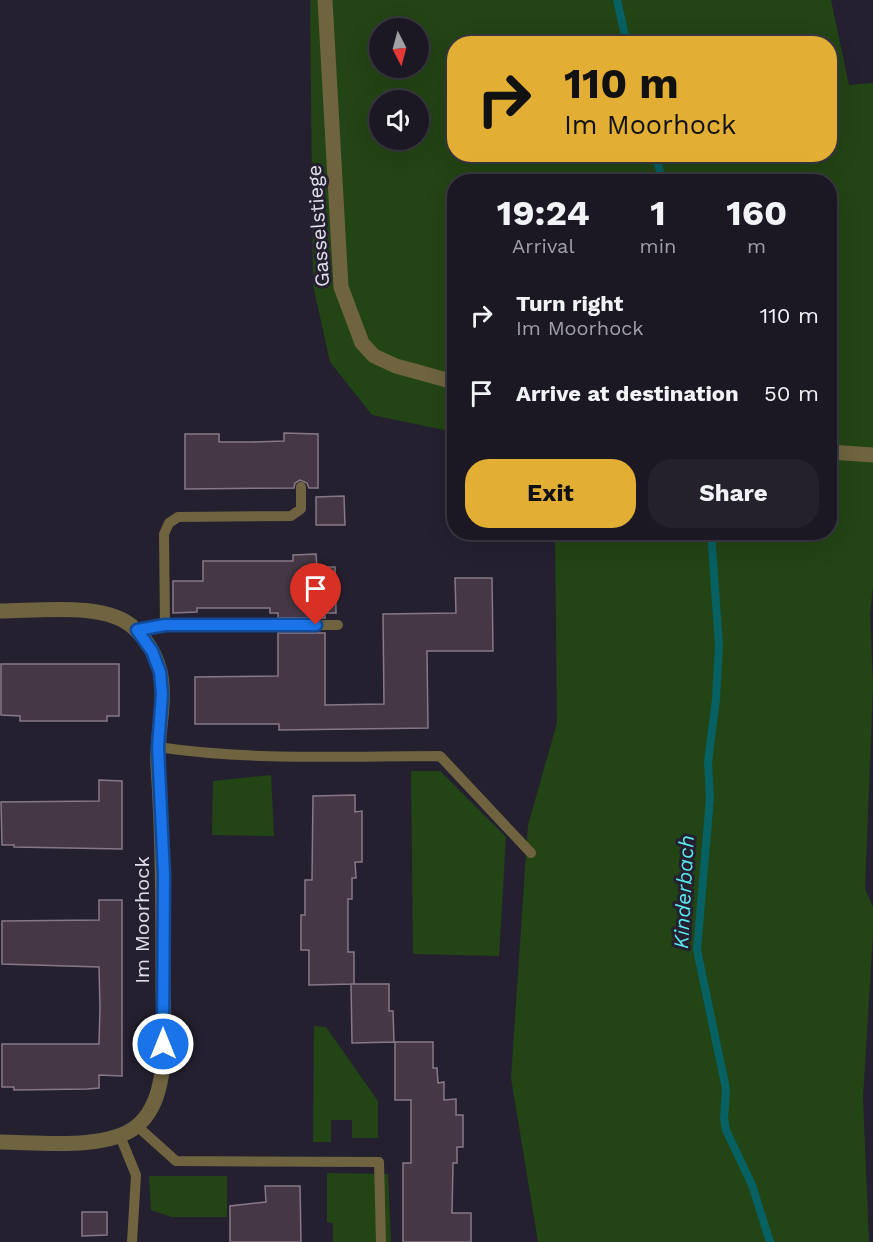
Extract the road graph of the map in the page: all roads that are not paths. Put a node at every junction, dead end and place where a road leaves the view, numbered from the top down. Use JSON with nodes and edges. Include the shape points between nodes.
{"nodes":[{"id":1,"x":325,"y":0,"type":"edge"},
{"id":2,"x":447,"y":380,"type":"edge"},
{"id":3,"x":837,"y":452,"type":"edge"},
{"id":4,"x":873,"y":455,"type":"edge"},
{"id":5,"x":301,"y":487,"type":"dead end"},
{"id":6,"x":0,"y":611,"type":"edge"},
{"id":7,"x":165,"y":625,"type":"junction"},
{"id":8,"x":338,"y":625,"type":"dead end"},
{"id":9,"x":137,"y":630,"type":"junction"},
{"id":10,"x":158,"y":747,"type":"junction"},
{"id":11,"x":531,"y":853,"type":"dead end"},
{"id":12,"x":137,"y":1126,"type":"junction"},
{"id":13,"x":120,"y":1136,"type":"junction"},
{"id":14,"x":0,"y":1142,"type":"edge"},
{"id":15,"x":132,"y":1242,"type":"edge"},
{"id":16,"x":381,"y":1242,"type":"edge"}],
"edges":[{"from":1,"to":2,"type":"street","name":"Gasselstiege","via":[[341,287],[362,342],[374,356]]},
{"from":3,"to":4,"type":"street"},
{"from":5,"to":7,"type":"lane","via":[[301,509],[291,516],[178,517],[169,524],[164,534]]},
{"from":6,"to":9,"type":"street","name":"Im Moorhock","via":[[110,613],[124,618]]},
{"from":7,"to":8,"type":"lane"},
{"from":7,"to":9,"type":"lane"},
{"from":9,"to":10,"type":"street","name":"Im Moorhock","via":[[152,651],[160,672]]},
{"from":10,"to":11,"type":"lane","via":[[292,756],[440,756]]},
{"from":10,"to":12,"type":"street","name":"Im Moorhock","via":[[164,875],[163,1065],[155,1102]]},
{"from":12,"to":13,"type":"street","name":"Im Moorhock"},
{"from":12,"to":16,"type":"lane","via":[[176,1161],[379,1162]]},
{"from":13,"to":14,"type":"street","name":"Im Moorhock","via":[[84,1142]]},
{"from":13,"to":15,"type":"lane","via":[[136,1175]]}]}
